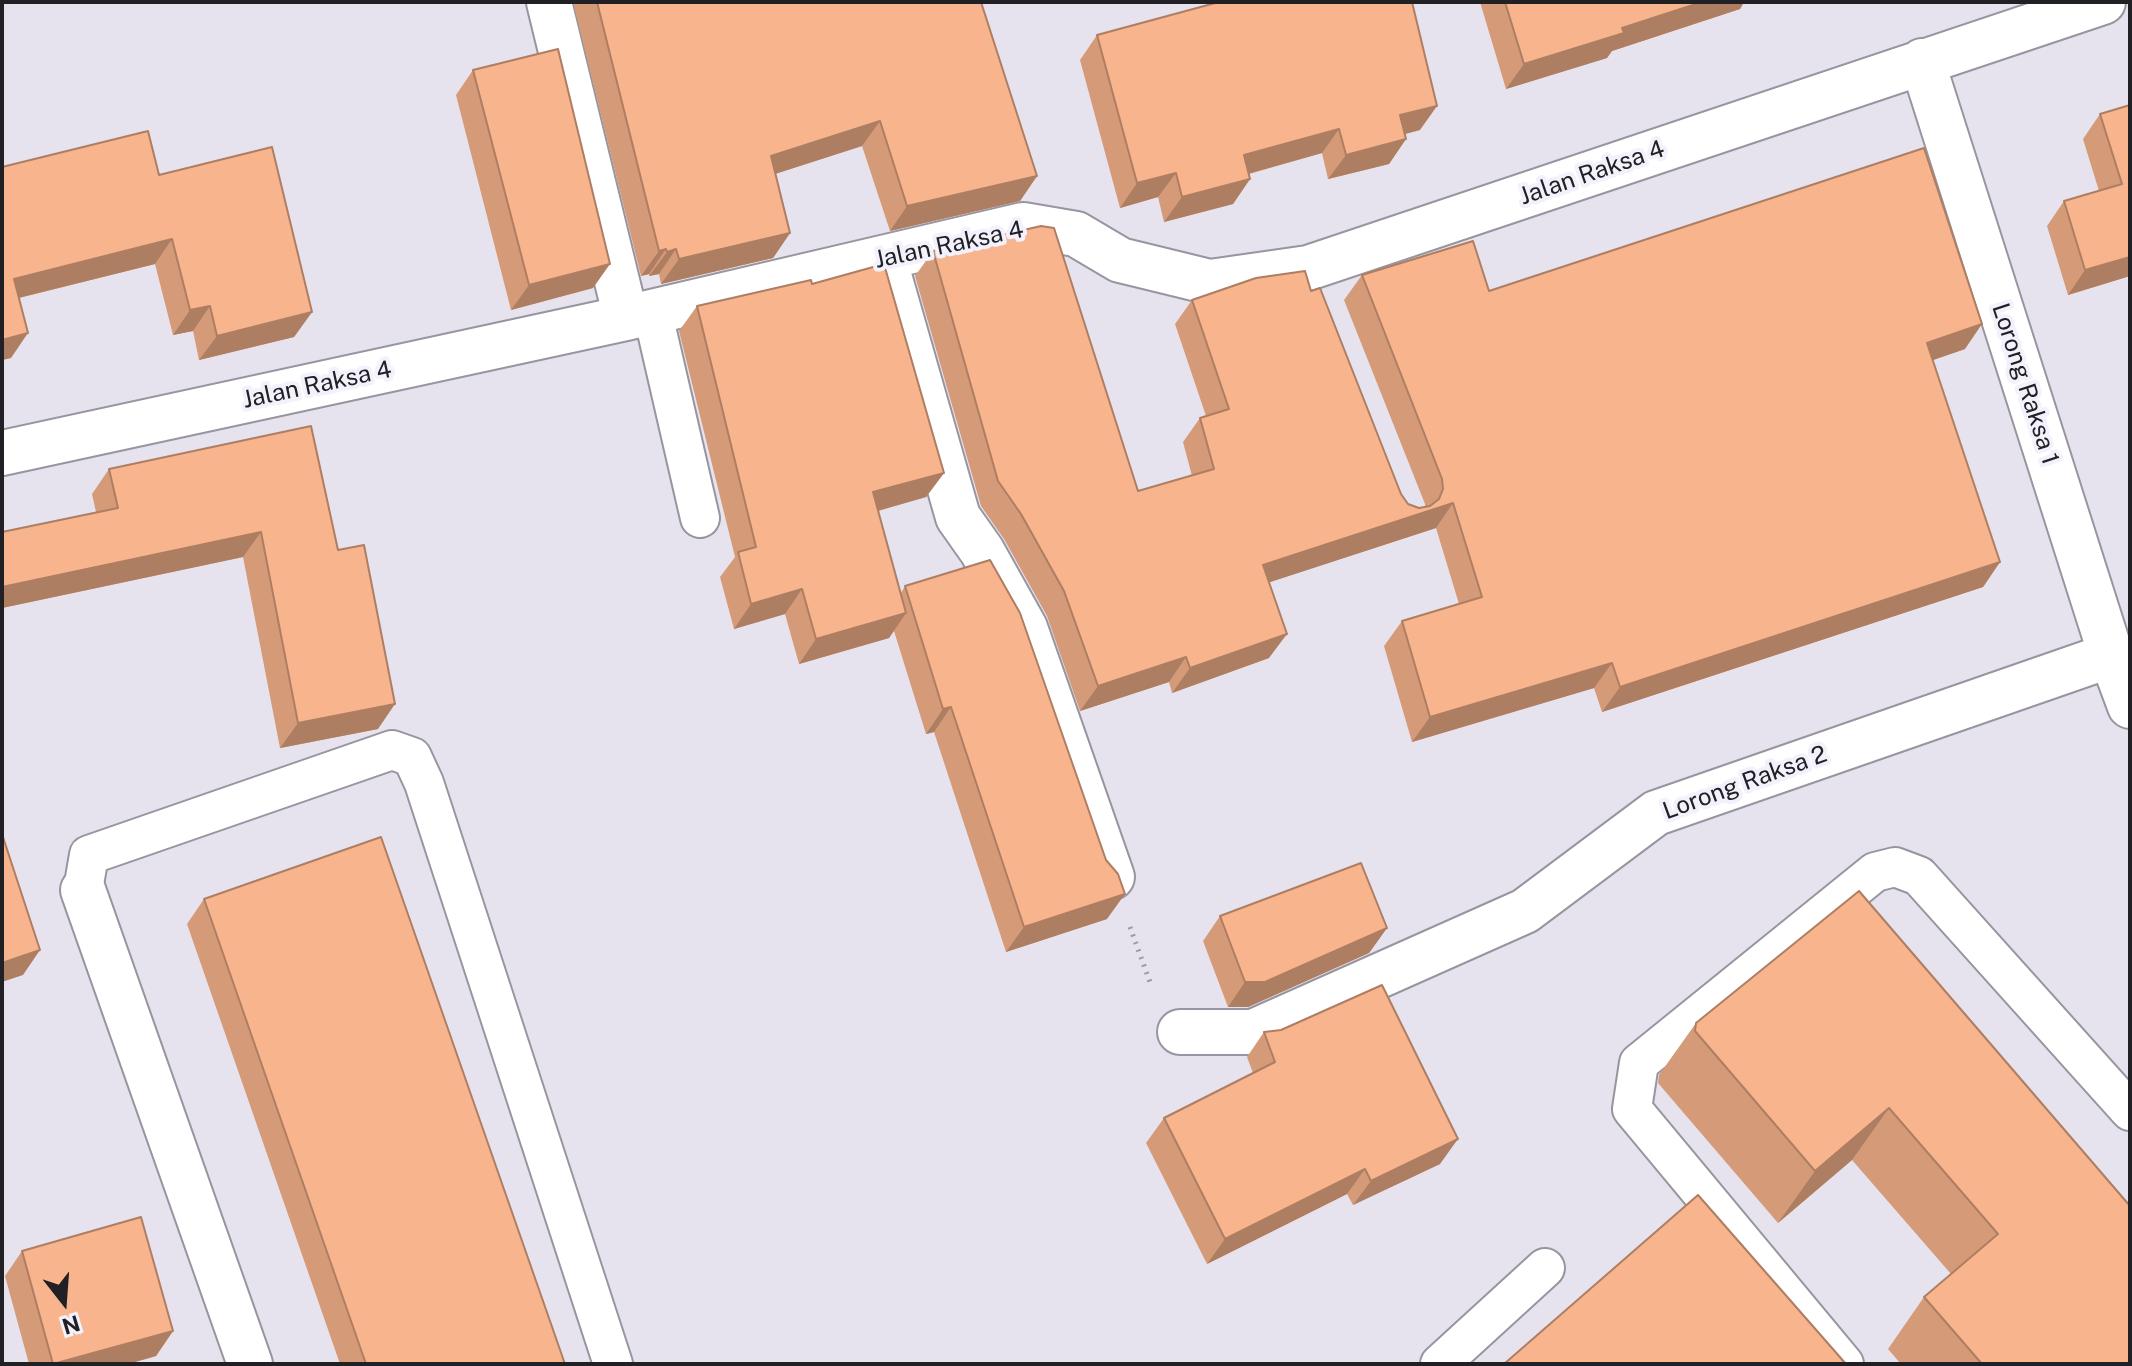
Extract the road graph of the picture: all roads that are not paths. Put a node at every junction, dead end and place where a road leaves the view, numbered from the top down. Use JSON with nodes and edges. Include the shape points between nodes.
{"nodes":[{"id":1,"x":549,"y":2,"type":"edge"},
{"id":2,"x":2103,"y":2,"type":"edge"},
{"id":3,"x":1922,"y":61,"type":"junction"},
{"id":4,"x":884,"y":258,"type":"junction"},
{"id":5,"x":639,"y":314,"type":"junction"},
{"id":6,"x":2,"y":453,"type":"edge"},
{"id":7,"x":700,"y":518,"type":"dead end"},
{"id":8,"x":2111,"y":655,"type":"junction"},
{"id":9,"x":2130,"y":706,"type":"edge"},
{"id":10,"x":1112,"y":877,"type":"edge"},
{"id":11,"x":83,"y":890,"type":"joint"},
{"id":12,"x":1180,"y":1032,"type":"road end"},
{"id":13,"x":2130,"y":1111,"type":"edge"},
{"id":14,"x":1545,"y":1268,"type":"dead end"},
{"id":15,"x":250,"y":1364,"type":"edge"},
{"id":16,"x":613,"y":1364,"type":"edge"},
{"id":17,"x":1440,"y":1364,"type":"edge"},
{"id":18,"x":1844,"y":1364,"type":"edge"}],
"edges":[{"from":1,"to":5,"type":"street"},
{"from":2,"to":3,"type":"street","name":"Jalan Raksa 4"},
{"from":3,"to":4,"type":"street","name":"Jalan Raksa 4","via":[[1314,283],[1210,282],[1120,260],[1076,234],[1023,225]]},
{"from":3,"to":8,"type":"street","name":"Lorong Raksa 1"},
{"from":4,"to":5,"type":"street","name":"Jalan Raksa 4"},
{"from":4,"to":10,"type":"street","via":[[958,517],[1025,628]]},
{"from":5,"to":6,"type":"street","name":"Jalan Raksa 4"},
{"from":5,"to":7,"type":"lane"},
{"from":8,"to":9,"type":"street","name":"Lorong Raksa 1"},
{"from":8,"to":12,"type":"street","name":"Lorong Raksa 2","via":[[1656,813],[1525,911],[1253,1032]]},
{"from":11,"to":15,"type":"street"},
{"from":11,"to":16,"type":"lane","via":[[89,855],[392,750],[412,757]]},
{"from":13,"to":18,"type":"lane","via":[[1919,876],[1895,867],[1875,872],[1639,1063],[1632,1109]]},
{"from":14,"to":17,"type":"lane"}]}
